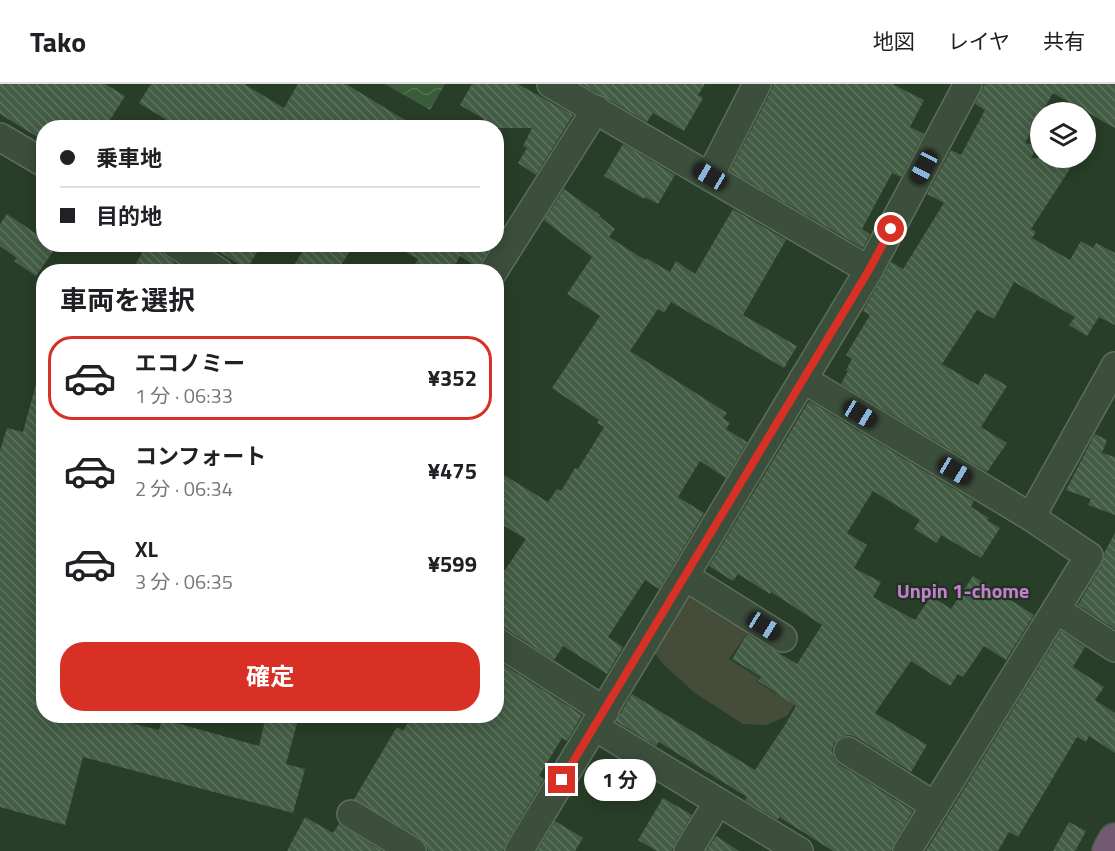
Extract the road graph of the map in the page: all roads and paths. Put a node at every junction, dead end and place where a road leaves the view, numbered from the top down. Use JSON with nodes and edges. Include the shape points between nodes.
{"nodes":[{"id":1,"x":552,"y":84,"type":"edge"},
{"id":2,"x":757,"y":84,"type":"edge"},
{"id":3,"x":968,"y":84,"type":"edge"},
{"id":4,"x":596,"y":109,"type":"junction"},
{"id":5,"x":0,"y":137,"type":"edge"},
{"id":6,"x":36,"y":158,"type":"edge"},
{"id":7,"x":710,"y":176,"type":"junction"},
{"id":8,"x":188,"y":252,"type":"edge"},
{"id":9,"x":207,"y":264,"type":"edge"},
{"id":10,"x":498,"y":264,"type":"edge"},
{"id":11,"x":869,"y":270,"type":"junction"},
{"id":12,"x":1115,"y":366,"type":"edge"},
{"id":13,"x":803,"y":379,"type":"junction"},
{"id":14,"x":1030,"y":516,"type":"junction"},
{"id":15,"x":686,"y":577,"type":"junction"},
{"id":16,"x":1057,"y":610,"type":"junction"},
{"id":17,"x":783,"y":638,"type":"dead end"},
{"id":18,"x":504,"y":647,"type":"edge"},
{"id":19,"x":1115,"y":648,"type":"edge"},
{"id":20,"x":600,"y":719,"type":"junction"},
{"id":21,"x":848,"y":751,"type":"dead end"},
{"id":22,"x":718,"y":802,"type":"junction"},
{"id":23,"x":935,"y":806,"type":"junction"},
{"id":24,"x":351,"y":814,"type":"dead end"},
{"id":25,"x":1115,"y":840,"type":"edge"},
{"id":26,"x":412,"y":851,"type":"edge"},
{"id":27,"x":519,"y":851,"type":"edge"},
{"id":28,"x":688,"y":851,"type":"edge"},
{"id":29,"x":799,"y":851,"type":"edge"},
{"id":30,"x":907,"y":851,"type":"edge"},
{"id":31,"x":1109,"y":851,"type":"edge"}],
"edges":[{"from":1,"to":4,"type":"street"},
{"from":2,"to":7,"type":"street"},
{"from":3,"to":11,"type":"street"},
{"from":4,"to":7,"type":"street"},
{"from":4,"to":10,"type":"street"},
{"from":5,"to":6,"type":"street"},
{"from":7,"to":11,"type":"street"},
{"from":8,"to":9,"type":"street"},
{"from":11,"to":13,"type":"street"},
{"from":12,"to":14,"type":"street"},
{"from":13,"to":14,"type":"street"},
{"from":13,"to":15,"type":"street"},
{"from":14,"to":16,"type":"street","via":[[1089,556]]},
{"from":15,"to":17,"type":"street"},
{"from":15,"to":20,"type":"street"},
{"from":16,"to":19,"type":"street"},
{"from":16,"to":23,"type":"street"},
{"from":18,"to":20,"type":"street"},
{"from":20,"to":22,"type":"street"},
{"from":20,"to":27,"type":"street"},
{"from":21,"to":23,"type":"street"},
{"from":22,"to":28,"type":"street"},
{"from":22,"to":29,"type":"street"},
{"from":23,"to":30,"type":"street"},
{"from":24,"to":26,"type":"street"},
{"from":25,"to":31,"type":"highway"}]}
